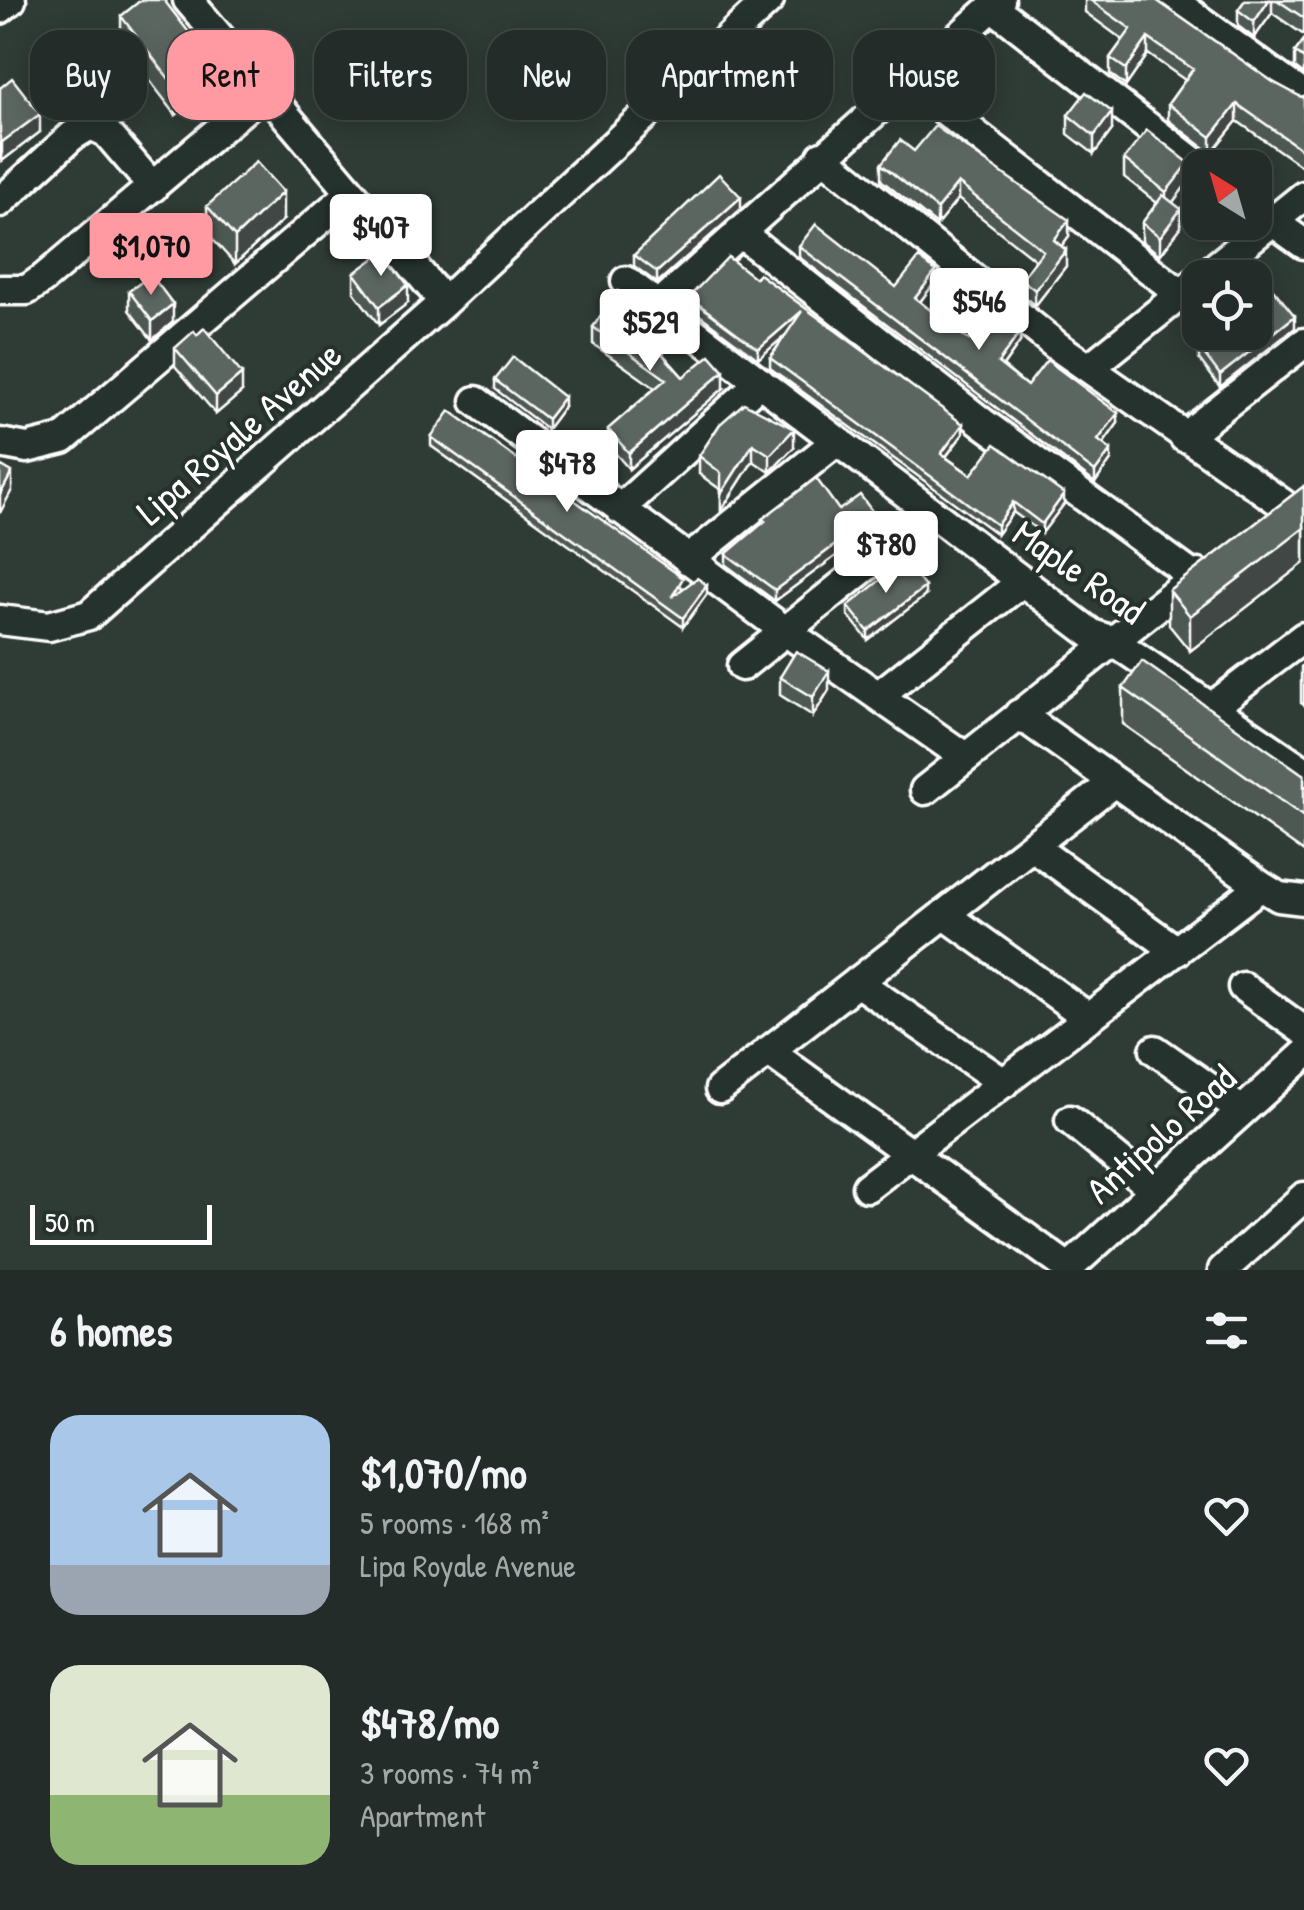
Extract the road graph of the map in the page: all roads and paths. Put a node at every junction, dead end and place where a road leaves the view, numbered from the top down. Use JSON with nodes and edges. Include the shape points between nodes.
{"nodes":[{"id":1,"x":11,"y":0,"type":"edge"},
{"id":2,"x":188,"y":0,"type":"edge"},
{"id":3,"x":769,"y":0,"type":"edge"},
{"id":4,"x":1172,"y":0,"type":"edge"},
{"id":5,"x":996,"y":3,"type":"edge"},
{"id":6,"x":0,"y":10,"type":"edge"},
{"id":7,"x":213,"y":30,"type":"edge"},
{"id":8,"x":965,"y":30,"type":"edge"},
{"id":9,"x":1304,"y":96,"type":"edge"},
{"id":10,"x":231,"y":120,"type":"edge"},
{"id":11,"x":288,"y":120,"type":"edge"},
{"id":12,"x":863,"y":120,"type":"edge"},
{"id":13,"x":962,"y":120,"type":"edge"},
{"id":14,"x":1182,"y":153,"type":"edge"},
{"id":15,"x":822,"y":156,"type":"junction"},
{"id":16,"x":152,"y":187,"type":"junction"},
{"id":17,"x":351,"y":194,"type":"junction"},
{"id":18,"x":1304,"y":196,"type":"edge"},
{"id":19,"x":0,"y":202,"type":"edge"},
{"id":20,"x":1272,"y":212,"type":"edge"},
{"id":21,"x":1272,"y":222,"type":"edge"},
{"id":22,"x":739,"y":232,"type":"junction"},
{"id":23,"x":1238,"y":240,"type":"edge"},
{"id":24,"x":1304,"y":244,"type":"edge"},
{"id":25,"x":1218,"y":260,"type":"edge"},
{"id":26,"x":1182,"y":275,"type":"edge"},
{"id":27,"x":626,"y":280,"type":"dead end"},
{"id":28,"x":0,"y":290,"type":"edge"},
{"id":29,"x":1182,"y":293,"type":"edge"},
{"id":30,"x":444,"y":302,"type":"junction"},
{"id":31,"x":659,"y":305,"type":"junction"},
{"id":32,"x":1304,"y":343,"type":"edge"},
{"id":33,"x":1089,"y":368,"type":"junction"},
{"id":34,"x":760,"y":382,"type":"junction"},
{"id":35,"x":476,"y":401,"type":"dead end"},
{"id":36,"x":1184,"y":437,"type":"junction"},
{"id":37,"x":837,"y":440,"type":"junction"},
{"id":38,"x":0,"y":443,"type":"edge"},
{"id":39,"x":1294,"y":496,"type":"edge"},
{"id":40,"x":620,"y":509,"type":"junction"},
{"id":41,"x":932,"y":513,"type":"junction"},
{"id":42,"x":1255,"y":528,"type":"edge"},
{"id":43,"x":1217,"y":558,"type":"edge"},
{"id":44,"x":688,"y":560,"type":"junction"},
{"id":45,"x":1194,"y":577,"type":"junction"},
{"id":46,"x":1023,"y":581,"type":"junction"},
{"id":47,"x":0,"y":620,"type":"edge"},
{"id":48,"x":784,"y":630,"type":"junction"},
{"id":49,"x":1304,"y":639,"type":"edge"},
{"id":50,"x":1113,"y":641,"type":"junction"},
{"id":51,"x":742,"y":666,"type":"dead end"},
{"id":52,"x":878,"y":696,"type":"junction"},
{"id":53,"x":1212,"y":708,"type":"junction"},
{"id":54,"x":1019,"y":714,"type":"junction"},
{"id":55,"x":965,"y":757,"type":"junction"},
{"id":56,"x":1304,"y":771,"type":"edge"},
{"id":57,"x":1114,"y":782,"type":"junction"},
{"id":58,"x":925,"y":790,"type":"dead end"},
{"id":59,"x":1032,"y":846,"type":"junction"},
{"id":60,"x":1261,"y":886,"type":"junction"},
{"id":61,"x":1304,"y":900,"type":"edge"},
{"id":62,"x":944,"y":914,"type":"junction"},
{"id":63,"x":1178,"y":950,"type":"junction"},
{"id":64,"x":857,"y":982,"type":"junction"},
{"id":65,"x":1244,"y":987,"type":"dead end"},
{"id":66,"x":1089,"y":1018,"type":"junction"},
{"id":67,"x":1304,"y":1031,"type":"edge"},
{"id":68,"x":1155,"y":1050,"type":"dead end"},
{"id":69,"x":768,"y":1051,"type":"junction"},
{"id":70,"x":1304,"y":1055,"type":"edge"},
{"id":71,"x":1004,"y":1082,"type":"junction"},
{"id":72,"x":720,"y":1089,"type":"dead end"},
{"id":73,"x":1242,"y":1112,"type":"junction"},
{"id":74,"x":1070,"y":1120,"type":"dead end"},
{"id":75,"x":910,"y":1154,"type":"junction"},
{"id":76,"x":867,"y":1186,"type":"dead end"},
{"id":77,"x":1156,"y":1190,"type":"junction"},
{"id":78,"x":1304,"y":1197,"type":"edge"},
{"id":79,"x":1070,"y":1269,"type":"edge"},
{"id":80,"x":1223,"y":1270,"type":"edge"}],
"edges":[{"from":1,"to":6,"type":"street"},
{"from":2,"to":7,"type":"street"},
{"from":3,"to":30,"type":"street","name":"Lipa Royale Avenue"},
{"from":4,"to":9,"type":"street"},
{"from":5,"to":8,"type":"street"},
{"from":5,"to":14,"type":"street"},
{"from":10,"to":16,"type":"street"},
{"from":11,"to":17,"type":"street"},
{"from":12,"to":15,"type":"street"},
{"from":13,"to":26,"type":"street"},
{"from":15,"to":22,"type":"street"},
{"from":15,"to":33,"type":"street"},
{"from":16,"to":19,"type":"street","via":[[106,132],[90,125]]},
{"from":16,"to":28,"type":"street","via":[[27,290]]},
{"from":17,"to":30,"type":"street"},
{"from":17,"to":38,"type":"street","via":[[63,439],[27,448]]},
{"from":18,"to":20,"type":"street"},
{"from":21,"to":24,"type":"street"},
{"from":22,"to":31,"type":"street"},
{"from":22,"to":45,"type":"street","via":[[983,424]]},
{"from":23,"to":25,"type":"street"},
{"from":27,"to":31,"type":"street","name":"Maple Road"},
{"from":29,"to":33,"type":"street"},
{"from":30,"to":47,"type":"street","name":"Lipa Royale Avenue","via":[[90,614],[49,626]]},
{"from":31,"to":34,"type":"street","name":"Maple Road"},
{"from":32,"to":36,"type":"street"},
{"from":33,"to":36,"type":"street"},
{"from":34,"to":37,"type":"street","name":"Maple Road"},
{"from":34,"to":40,"type":"street"},
{"from":35,"to":40,"type":"street"},
{"from":36,"to":39,"type":"street"},
{"from":37,"to":41,"type":"street","name":"Maple Road"},
{"from":37,"to":44,"type":"street"},
{"from":39,"to":42,"type":"street"},
{"from":40,"to":44,"type":"street"},
{"from":41,"to":46,"type":"street","name":"Maple Road"},
{"from":41,"to":48,"type":"street"},
{"from":43,"to":45,"type":"street"},
{"from":44,"to":48,"type":"street"},
{"from":45,"to":50,"type":"street"},
{"from":46,"to":50,"type":"street","name":"Maple Road","via":[[1092,634]]},
{"from":46,"to":52,"type":"street"},
{"from":48,"to":51,"type":"street"},
{"from":48,"to":52,"type":"street"},
{"from":49,"to":53,"type":"street"},
{"from":50,"to":53,"type":"street","name":"Maple Road"},
{"from":50,"to":54,"type":"street"},
{"from":52,"to":55,"type":"street"},
{"from":53,"to":56,"type":"street","name":"Maple Road"},
{"from":54,"to":55,"type":"street"},
{"from":54,"to":57,"type":"street"},
{"from":55,"to":58,"type":"street"},
{"from":57,"to":59,"type":"street"},
{"from":57,"to":60,"type":"street"},
{"from":59,"to":62,"type":"street"},
{"from":59,"to":63,"type":"street"},
{"from":60,"to":61,"type":"street"},
{"from":60,"to":63,"type":"street"},
{"from":62,"to":64,"type":"street"},
{"from":62,"to":66,"type":"street"},
{"from":63,"to":66,"type":"street"},
{"from":64,"to":69,"type":"street"},
{"from":64,"to":71,"type":"street"},
{"from":65,"to":67,"type":"street"},
{"from":66,"to":71,"type":"street"},
{"from":68,"to":73,"type":"street"},
{"from":69,"to":72,"type":"street"},
{"from":69,"to":75,"type":"street"},
{"from":70,"to":73,"type":"street","name":"Antipolo Road"},
{"from":71,"to":75,"type":"street"},
{"from":73,"to":77,"type":"street","name":"Antipolo Road"},
{"from":74,"to":77,"type":"street"},
{"from":75,"to":76,"type":"street"},
{"from":75,"to":79,"type":"street"},
{"from":77,"to":79,"type":"street","name":"Antipolo Road"},
{"from":78,"to":80,"type":"street"}]}
